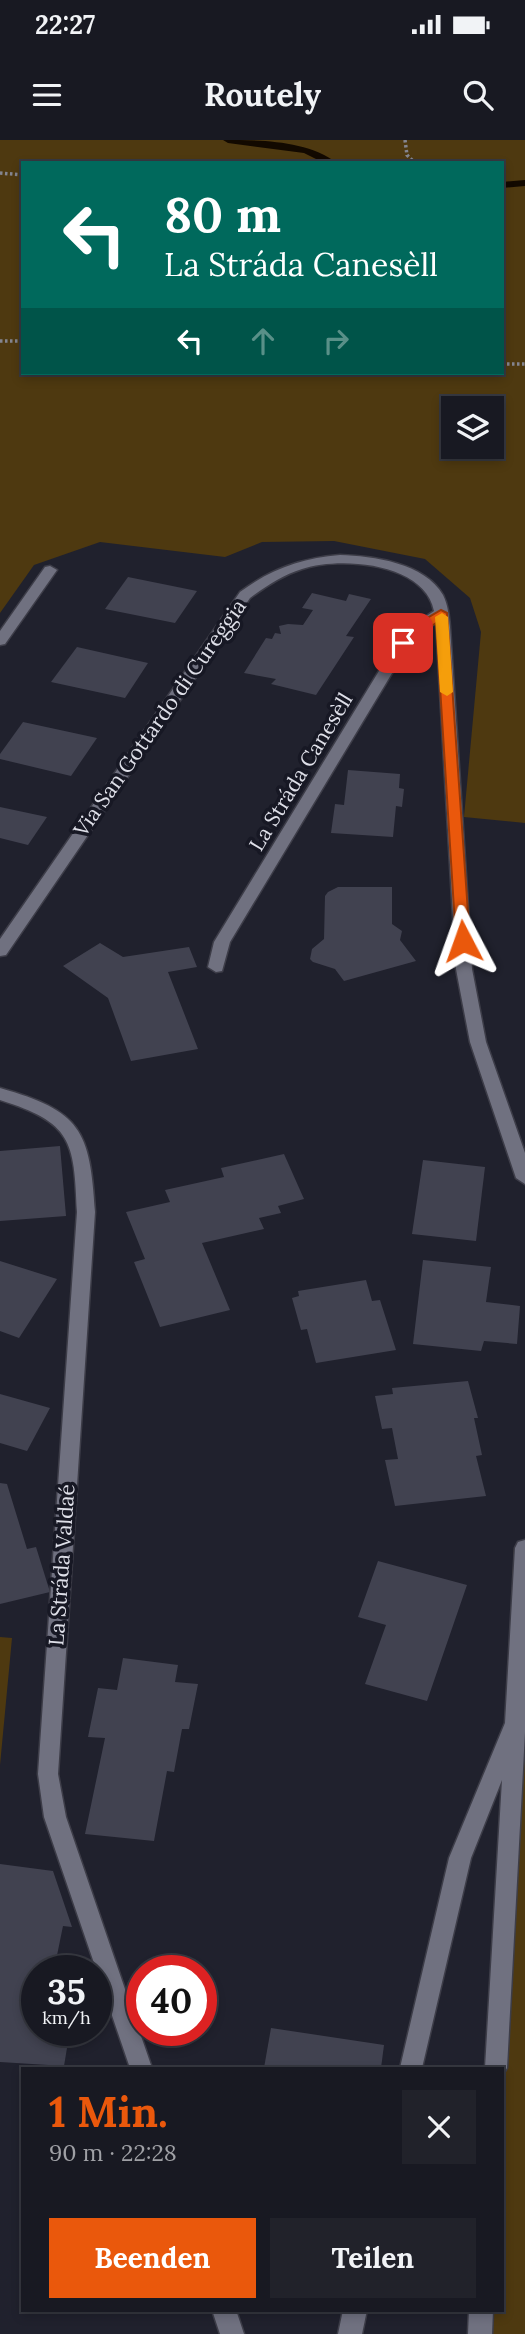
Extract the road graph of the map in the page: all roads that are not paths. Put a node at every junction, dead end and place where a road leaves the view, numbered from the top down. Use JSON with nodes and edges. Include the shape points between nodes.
{"nodes":[{"id":1,"x":50,"y":570,"type":"dead end"},
{"id":2,"x":441,"y":613,"type":"junction"},
{"id":3,"x":0,"y":641,"type":"edge"},
{"id":4,"x":0,"y":951,"type":"edge"},
{"id":5,"x":216,"y":967,"type":"dead end"},
{"id":6,"x":0,"y":1094,"type":"edge"},
{"id":7,"x":525,"y":1178,"type":"edge"},
{"id":8,"x":525,"y":1548,"type":"edge"},
{"id":9,"x":517,"y":1715,"type":"junction"},
{"id":10,"x":141,"y":2067,"type":"edge"},
{"id":11,"x":411,"y":2067,"type":"edge"},
{"id":12,"x":496,"y":2067,"type":"edge"},
{"id":13,"x":225,"y":2312,"type":"edge"},
{"id":14,"x":355,"y":2312,"type":"edge"},
{"id":15,"x":481,"y":2312,"type":"edge"},
{"id":16,"x":232,"y":2334,"type":"edge"},
{"id":17,"x":350,"y":2334,"type":"edge"},
{"id":18,"x":480,"y":2334,"type":"edge"}],
"edges":[{"from":1,"to":3,"type":"street"},
{"from":2,"to":4,"type":"street","name":"Via San Gottardo di Cureggia","via":[[429,586],[376,563],[310,561],[259,583],[232,610]]},
{"from":2,"to":5,"type":"street","name":"La Stráda Canesèll","via":[[403,643],[222,942]]},
{"from":2,"to":7,"type":"street","name":"Via San Gottardo di Cureggia","via":[[464,969],[478,1042]]},
{"from":6,"to":10,"type":"street","name":"La Stráda Valdaé","via":[[50,1112],[68,1125],[82,1152],[86,1212],[48,1774],[55,1817]]},
{"from":8,"to":9,"type":"street"},
{"from":9,"to":11,"type":"street","via":[[460,1858]]},
{"from":9,"to":12,"type":"street"},
{"from":13,"to":16,"type":"street"},
{"from":14,"to":17,"type":"street"},
{"from":15,"to":18,"type":"street"}]}
